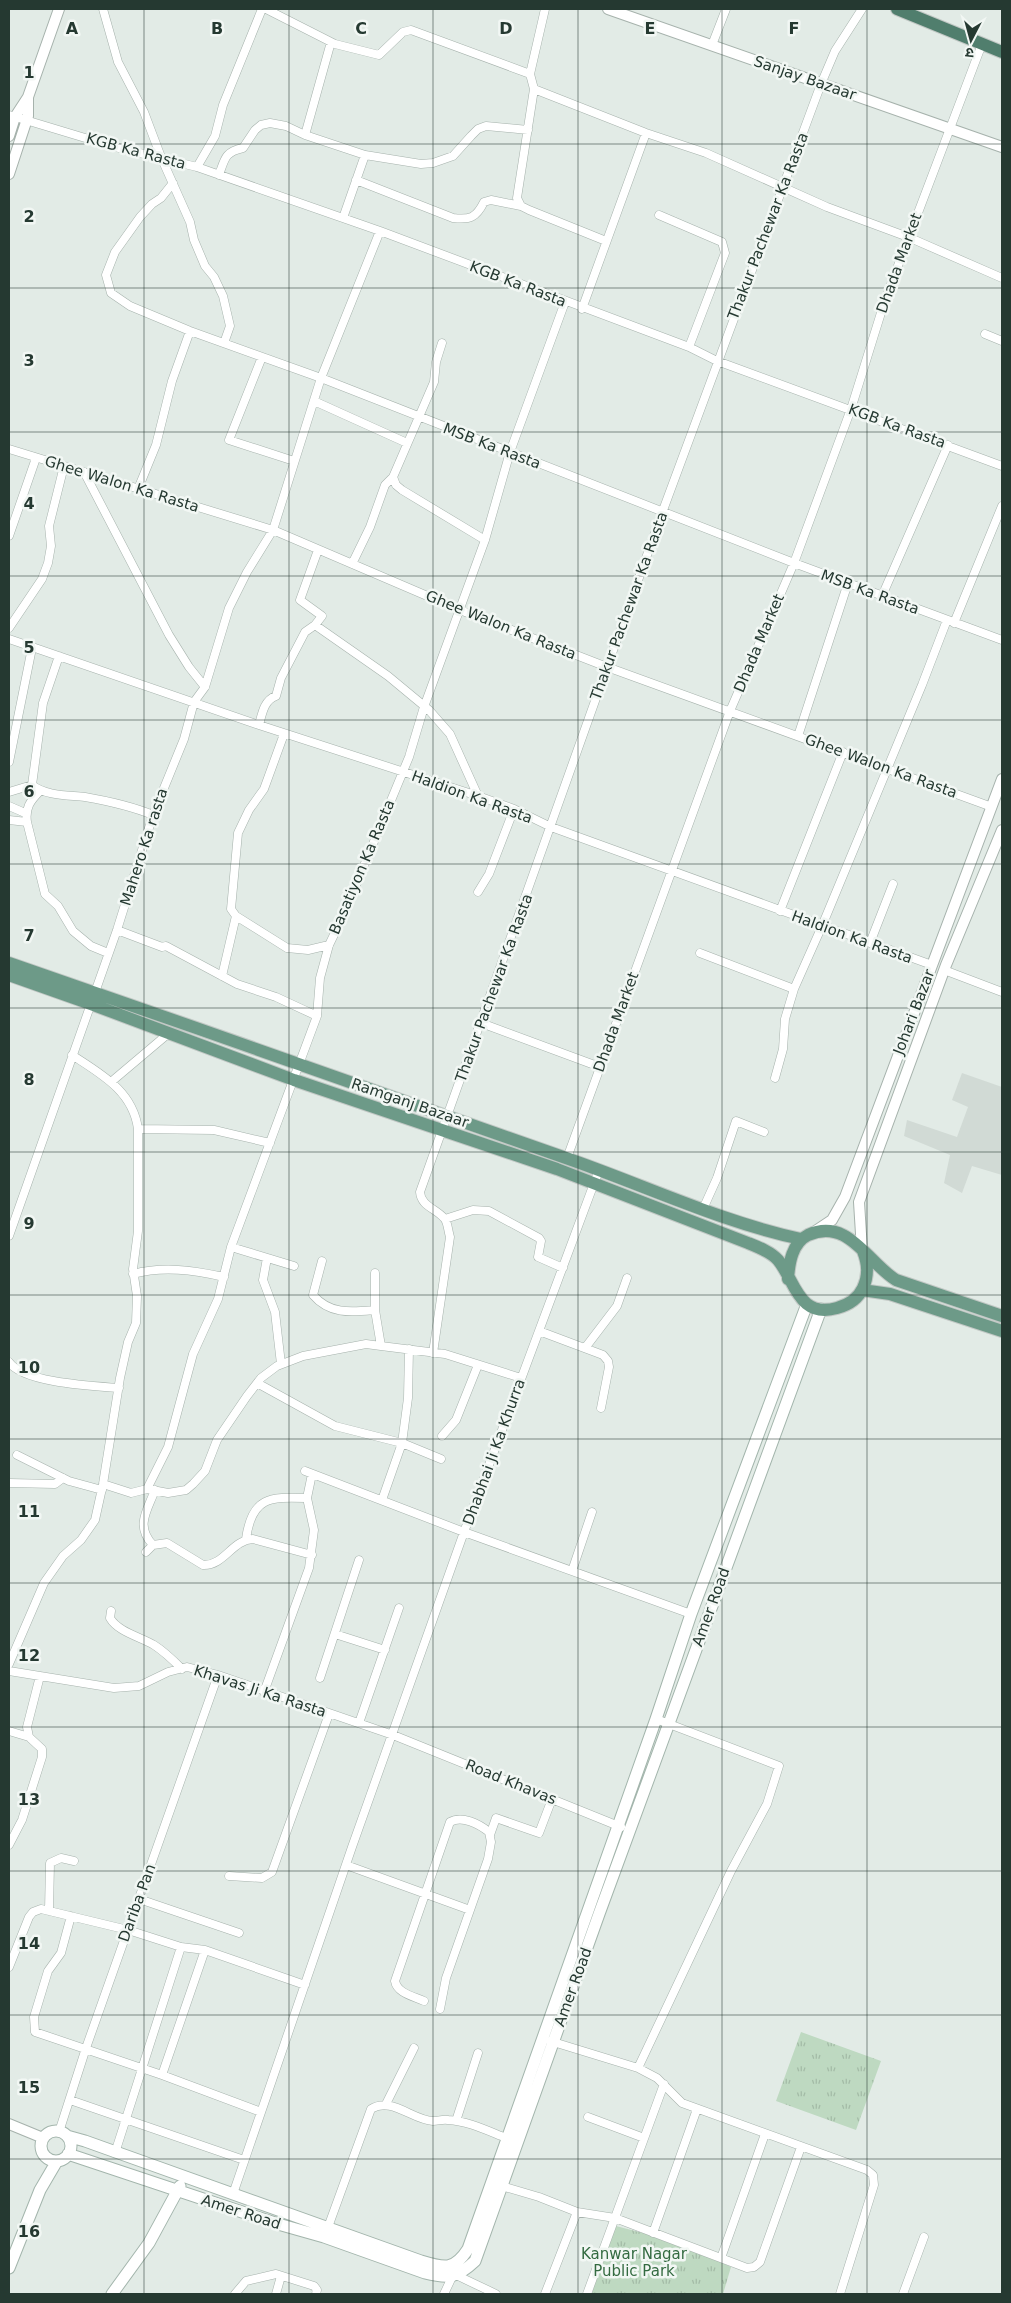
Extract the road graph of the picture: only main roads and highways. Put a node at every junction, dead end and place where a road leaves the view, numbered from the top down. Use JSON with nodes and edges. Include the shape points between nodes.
{"nodes":[{"id":1,"x":897,"y":9,"type":"edge"},
{"id":2,"x":1002,"y":52,"type":"edge"},
{"id":3,"x":9,"y":963,"type":"edge"},
{"id":4,"x":9,"y":975,"type":"edge"},
{"id":5,"x":92,"y":998,"type":"junction"},
{"id":6,"x":806,"y":1236,"type":"junction"},
{"id":7,"x":863,"y":1250,"type":"junction"},
{"id":8,"x":788,"y":1279,"type":"junction"},
{"id":9,"x":862,"y":1290,"type":"junction"},
{"id":10,"x":807,"y":1304,"type":"junction"},
{"id":11,"x":821,"y":1309,"type":"junction"},
{"id":12,"x":1002,"y":1316,"type":"edge"},
{"id":13,"x":1002,"y":1331,"type":"edge"},
{"id":14,"x":63,"y":2134,"type":"junction"},
{"id":15,"x":68,"y":2154,"type":"junction"},
{"id":16,"x":45,"y":2157,"type":"junction"},
{"id":17,"x":57,"y":2161,"type":"junction"},
{"id":18,"x":184,"y":2177,"type":"junction"},
{"id":19,"x":40,"y":2190,"type":"junction"},
{"id":20,"x":178,"y":2192,"type":"junction"},
{"id":21,"x":327,"y":2232,"type":"junction"},
{"id":22,"x":9,"y":2268,"type":"edge"},
{"id":23,"x":112,"y":2294,"type":"edge"}],
"edges":[{"from":1,"to":2,"type":"highway"},
{"from":3,"to":5,"type":"main road","name":"Ramganj Bazaar"},
{"from":4,"to":5,"type":"main road","name":"Ramganj Bazaar"},
{"from":5,"to":6,"type":"main road","name":"Ramganj Bazaar","via":[[566,1158],[776,1234]]},
{"from":5,"to":8,"type":"main road","name":"Ramganj Bazaar","via":[[169,1033],[294,1080],[594,1184],[764,1250],[778,1259]]},
{"from":6,"to":7,"type":"main road","via":[[833,1231],[844,1234]]},
{"from":6,"to":8,"type":"main road","via":[[790,1258]]},
{"from":7,"to":9,"type":"main road","via":[[868,1271]]},
{"from":7,"to":12,"type":"main road","via":[[896,1280]]},
{"from":8,"to":10,"type":"main road"},
{"from":9,"to":11,"type":"main road","via":[[845,1306]]},
{"from":9,"to":13,"type":"main road","via":[[890,1294]]},
{"from":10,"to":11,"type":"main road"},
{"from":10,"to":21,"type":"main road","name":"Amer Road","via":[[691,1614],[468,2249],[452,2266],[440,2267]]},
{"from":11,"to":21,"type":"main road","name":"Amer Road","via":[[475,2261],[464,2272],[441,2277]]},
{"from":14,"to":15,"type":"main road","via":[[70,2145]]},
{"from":14,"to":16,"type":"main road","via":[[50,2132],[43,2138],[40,2147]]},
{"from":14,"to":18,"type":"main road","name":"Amer Road"},
{"from":15,"to":17,"type":"main road"},
{"from":15,"to":20,"type":"main road","name":"Amer Road"},
{"from":16,"to":17,"type":"main road"},
{"from":16,"to":19,"type":"main road"},
{"from":17,"to":19,"type":"main road"},
{"from":18,"to":20,"type":"main road"},
{"from":18,"to":21,"type":"main road","name":"Amer Road"},
{"from":19,"to":22,"type":"main road"},
{"from":20,"to":21,"type":"main road","name":"Amer Road"},
{"from":20,"to":23,"type":"main road","via":[[149,2243]]}]}
